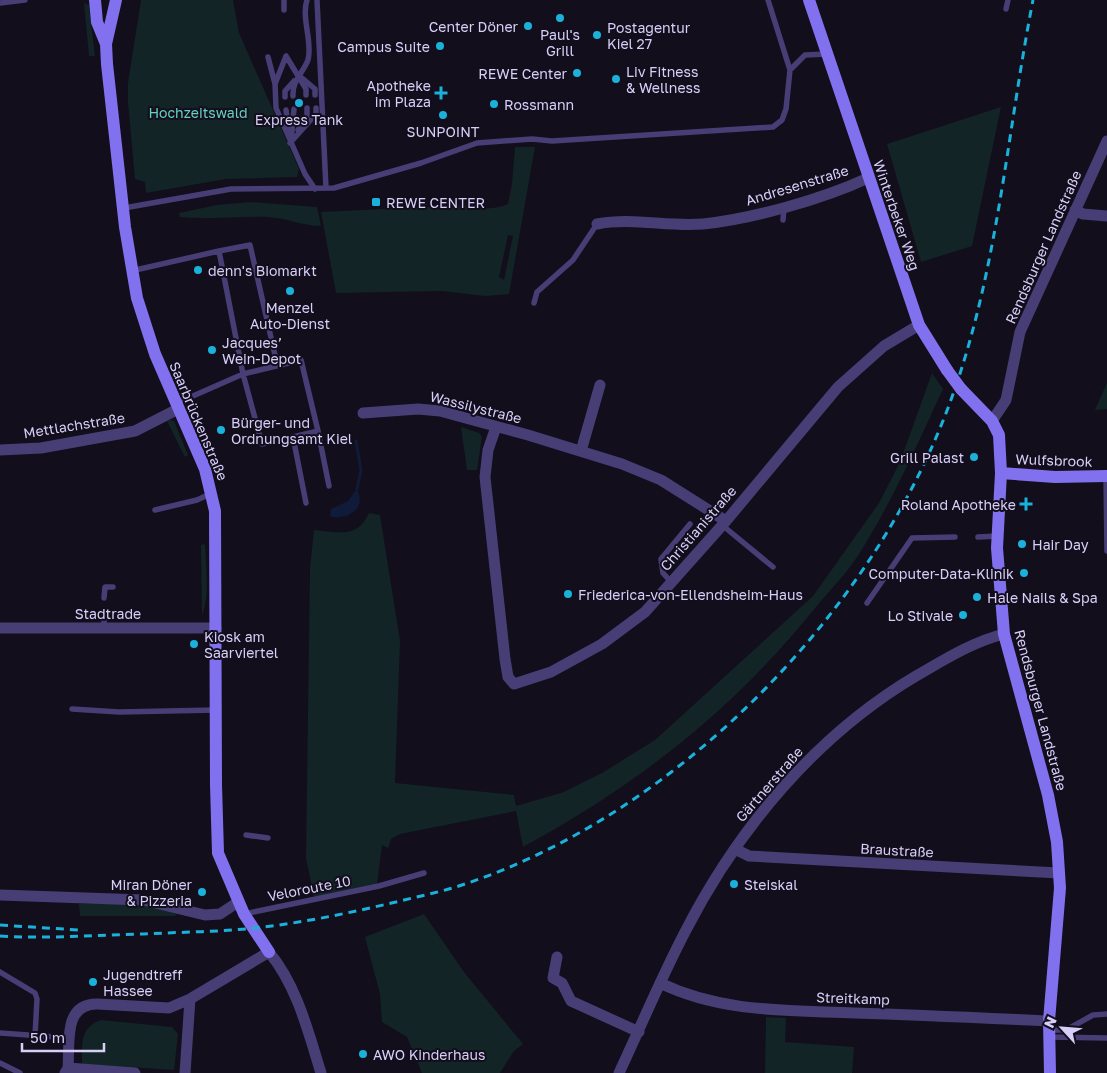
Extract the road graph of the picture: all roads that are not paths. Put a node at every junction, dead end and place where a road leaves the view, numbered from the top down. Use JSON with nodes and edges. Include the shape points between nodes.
{"nodes":[{"id":1,"x":25,"y":0,"type":"edge"},
{"id":2,"x":95,"y":0,"type":"edge"},
{"id":3,"x":116,"y":0,"type":"edge"},
{"id":4,"x":284,"y":0,"type":"edge"},
{"id":5,"x":307,"y":0,"type":"edge"},
{"id":6,"x":317,"y":0,"type":"edge"},
{"id":7,"x":768,"y":0,"type":"edge"},
{"id":8,"x":808,"y":0,"type":"edge"},
{"id":9,"x":1008,"y":0,"type":"edge"},
{"id":10,"x":0,"y":3,"type":"edge"},
{"id":11,"x":1006,"y":9,"type":"dead end"},
{"id":12,"x":284,"y":10,"type":"dead end"},
{"id":13,"x":106,"y":44,"type":"junction"},
{"id":14,"x":827,"y":54,"type":"junction"},
{"id":15,"x":268,"y":57,"type":"dead end"},
{"id":16,"x":790,"y":70,"type":"junction"},
{"id":17,"x":298,"y":75,"type":"junction"},
{"id":18,"x":275,"y":84,"type":"junction"},
{"id":19,"x":306,"y":95,"type":"dead end"},
{"id":20,"x":315,"y":95,"type":"dead end"},
{"id":21,"x":293,"y":96,"type":"dead end"},
{"id":22,"x":285,"y":97,"type":"dead end"},
{"id":23,"x":307,"y":108,"type":"dead end"},
{"id":24,"x":316,"y":108,"type":"dead end"},
{"id":25,"x":294,"y":109,"type":"dead end"},
{"id":26,"x":286,"y":110,"type":"dead end"},
{"id":27,"x":1107,"y":141,"type":"edge"},
{"id":28,"x":290,"y":143,"type":"junction"},
{"id":29,"x":868,"y":178,"type":"junction"},
{"id":30,"x":326,"y":188,"type":"junction"},
{"id":31,"x":315,"y":189,"type":"junction"},
{"id":32,"x":784,"y":207,"type":"junction"},
{"id":33,"x":124,"y":208,"type":"junction"},
{"id":34,"x":1075,"y":210,"type":"junction"},
{"id":35,"x":1107,"y":216,"type":"edge"},
{"id":36,"x":783,"y":220,"type":"dead end"},
{"id":37,"x":597,"y":224,"type":"joint"},
{"id":38,"x":219,"y":251,"type":"junction"},
{"id":39,"x":132,"y":271,"type":"junction"},
{"id":40,"x":534,"y":302,"type":"dead end"},
{"id":41,"x":919,"y":325,"type":"junction"},
{"id":42,"x":277,"y":364,"type":"junction"},
{"id":43,"x":243,"y":374,"type":"junction"},
{"id":44,"x":600,"y":385,"type":"dead end"},
{"id":45,"x":176,"y":406,"type":"junction"},
{"id":46,"x":363,"y":413,"type":"dead end"},
{"id":47,"x":992,"y":421,"type":"junction"},
{"id":48,"x":496,"y":427,"type":"junction"},
{"id":49,"x":318,"y":430,"type":"junction"},
{"id":50,"x":293,"y":437,"type":"junction"},
{"id":51,"x":0,"y":450,"type":"edge"},
{"id":52,"x":581,"y":451,"type":"junction"},
{"id":53,"x":1001,"y":473,"type":"junction"},
{"id":54,"x":1106,"y":476,"type":"edge"},
{"id":55,"x":329,"y":486,"type":"dead end"},
{"id":56,"x":212,"y":492,"type":"junction"},
{"id":57,"x":306,"y":503,"type":"dead end"},
{"id":58,"x":155,"y":510,"type":"dead end"},
{"id":59,"x":724,"y":523,"type":"junction"},
{"id":60,"x":690,"y":524,"type":"dead end"},
{"id":61,"x":998,"y":536,"type":"junction"},
{"id":62,"x":955,"y":537,"type":"dead end"},
{"id":63,"x":978,"y":537,"type":"dead end"},
{"id":64,"x":1107,"y":551,"type":"edge"},
{"id":65,"x":773,"y":567,"type":"dead end"},
{"id":66,"x":671,"y":582,"type":"junction"},
{"id":67,"x":113,"y":587,"type":"dead end"},
{"id":68,"x":104,"y":598,"type":"dead end"},
{"id":69,"x":867,"y":603,"type":"dead end"},
{"id":70,"x":104,"y":614,"type":"dead end"},
{"id":71,"x":0,"y":628,"type":"edge"},
{"id":72,"x":104,"y":628,"type":"junction"},
{"id":73,"x":216,"y":628,"type":"junction"},
{"id":74,"x":1004,"y":634,"type":"junction"},
{"id":75,"x":72,"y":709,"type":"dead end"},
{"id":76,"x":216,"y":710,"type":"junction"},
{"id":77,"x":246,"y":835,"type":"dead end"},
{"id":78,"x":268,"y":838,"type":"dead end"},
{"id":79,"x":735,"y":849,"type":"junction"},
{"id":80,"x":424,"y":873,"type":"dead end"},
{"id":81,"x":1059,"y":873,"type":"junction"},
{"id":82,"x":0,"y":895,"type":"edge"},
{"id":83,"x":238,"y":902,"type":"junction"},
{"id":84,"x":244,"y":914,"type":"junction"},
{"id":85,"x":269,"y":952,"type":"junction"},
{"id":86,"x":557,"y":958,"type":"dead end"},
{"id":87,"x":0,"y":972,"type":"edge"},
{"id":88,"x":660,"y":984,"type":"junction"},
{"id":89,"x":190,"y":999,"type":"junction"},
{"id":90,"x":1107,"y":1014,"type":"edge"},
{"id":91,"x":1049,"y":1029,"type":"junction"},
{"id":92,"x":639,"y":1032,"type":"junction"},
{"id":93,"x":0,"y":1033,"type":"edge"},
{"id":94,"x":34,"y":1036,"type":"junction"},
{"id":95,"x":70,"y":1038,"type":"junction"},
{"id":96,"x":1107,"y":1038,"type":"edge"},
{"id":97,"x":0,"y":1063,"type":"edge"},
{"id":98,"x":67,"y":1070,"type":"edge"},
{"id":99,"x":20,"y":1073,"type":"edge"},
{"id":100,"x":135,"y":1073,"type":"edge"},
{"id":101,"x":185,"y":1073,"type":"edge"},
{"id":102,"x":321,"y":1073,"type":"edge"},
{"id":103,"x":619,"y":1073,"type":"edge"},
{"id":104,"x":1050,"y":1073,"type":"edge"}],
"edges":[{"from":1,"to":10,"type":"lane"},
{"from":2,"to":13,"type":"street","name":"Saarbrückenstraße","via":[[97,22]]},
{"from":3,"to":13,"type":"street","name":"Saarbrückenstraße"},
{"from":4,"to":12,"type":"lane"},
{"from":5,"to":17,"type":"lane","via":[[308,59]]},
{"from":6,"to":30,"type":"lane"},
{"from":7,"to":16,"type":"lane"},
{"from":8,"to":14,"type":"street","name":"Winterbeker Weg"},
{"from":9,"to":11,"type":"lane"},
{"from":13,"to":33,"type":"street","name":"Saarbrückenstraße"},
{"from":14,"to":16,"type":"lane","via":[[805,55]]},
{"from":14,"to":29,"type":"street","name":"Winterbeker Weg"},
{"from":15,"to":18,"type":"lane"},
{"from":16,"to":30,"type":"lane","via":[[786,109],[782,120],[773,127],[477,143],[376,177]]},
{"from":17,"to":18,"type":"lane","via":[[286,56]]},
{"from":17,"to":19,"type":"lane"},
{"from":17,"to":20,"type":"lane","via":[[314,89]]},
{"from":17,"to":21,"type":"lane"},
{"from":17,"to":22,"type":"lane","via":[[285,91]]},
{"from":18,"to":28,"type":"lane","via":[[276,108]]},
{"from":23,"to":28,"type":"lane","via":[[307,115]]},
{"from":24,"to":28,"type":"lane","via":[[316,114]]},
{"from":25,"to":28,"type":"lane"},
{"from":26,"to":28,"type":"lane"},
{"from":27,"to":34,"type":"street","name":"Rendsburger Landstraße"},
{"from":28,"to":31,"type":"lane"},
{"from":29,"to":32,"type":"street","name":"Andresenstraße"},
{"from":29,"to":41,"type":"street","name":"Winterbeker Weg"},
{"from":30,"to":31,"type":"lane"},
{"from":31,"to":33,"type":"lane","via":[[231,188]]},
{"from":32,"to":36,"type":"lane"},
{"from":32,"to":37,"type":"street","name":"Andresenstraße","via":[[703,224],[616,220]]},
{"from":33,"to":39,"type":"street","name":"Saarbrückenstraße"},
{"from":34,"to":35,"type":"street"},
{"from":34,"to":47,"type":"street","name":"Rendsburger Landstraße","via":[[1020,332],[1006,400]]},
{"from":37,"to":40,"type":"lane","name":"Andresenstraße","via":[[573,260],[537,292]]},
{"from":38,"to":39,"type":"lane"},
{"from":38,"to":42,"type":"lane","via":[[250,245]]},
{"from":38,"to":43,"type":"lane"},
{"from":39,"to":45,"type":"street","name":"Saarbrückenstraße","via":[[149,339]]},
{"from":41,"to":47,"type":"street","name":"Winterbeker Weg","bridge":true,"via":[[961,389]]},
{"from":41,"to":59,"type":"street","name":"Christianistraße","via":[[884,346],[838,388]]},
{"from":42,"to":43,"type":"lane"},
{"from":42,"to":49,"type":"lane","via":[[301,360]]},
{"from":43,"to":45,"type":"lane"},
{"from":43,"to":50,"type":"lane","via":[[262,444]]},
{"from":44,"to":52,"type":"street"},
{"from":45,"to":51,"type":"street","name":"Mettlachstraße","via":[[135,431],[51,446]]},
{"from":45,"to":56,"type":"street","name":"Saarbrückenstraße"},
{"from":46,"to":48,"type":"street","name":"Wassilystraße","via":[[418,409],[440,411]]},
{"from":47,"to":53,"type":"street","name":"Rendsburger Landstraße","via":[[999,435]]},
{"from":48,"to":52,"type":"street","name":"Wassilystraße"},
{"from":48,"to":66,"type":"street","name":"Christianistraße","via":[[488,450],[485,477],[505,659],[508,677],[514,684],[551,672],[602,644],[644,612]]},
{"from":49,"to":50,"type":"lane"},
{"from":49,"to":55,"type":"lane"},
{"from":50,"to":57,"type":"lane"},
{"from":52,"to":59,"type":"street","name":"Wassilystraße","via":[[661,480]]},
{"from":53,"to":54,"type":"street","name":"Wulfsbrook"},
{"from":53,"to":61,"type":"street","name":"Rendsburger Landstraße"},
{"from":54,"to":64,"type":"lane"},
{"from":56,"to":58,"type":"lane","via":[[197,500]]},
{"from":56,"to":73,"type":"street","name":"Saarbrückenstraße","via":[[217,550]]},
{"from":59,"to":65,"type":"lane"},
{"from":59,"to":66,"type":"street","name":"Christianistraße"},
{"from":60,"to":66,"type":"lane","via":[[661,559],[663,573]]},
{"from":61,"to":63,"type":"lane"},
{"from":61,"to":74,"type":"street","name":"Rendsburger Landstraße"},
{"from":62,"to":69,"type":"lane","via":[[912,538]]},
{"from":67,"to":68,"type":"lane","via":[[105,587]]},
{"from":70,"to":72,"type":"lane"},
{"from":71,"to":72,"type":"street","name":"Stadtrade"},
{"from":72,"to":73,"type":"street","name":"Stadtrade"},
{"from":73,"to":76,"type":"street","name":"Saarbrückenstraße"},
{"from":74,"to":79,"type":"street","name":"Gärtnerstraße","via":[[988,638],[939,662],[864,711],[788,780]]},
{"from":74,"to":81,"type":"street","name":"Rendsburger Landstraße","via":[[1048,796]]},
{"from":75,"to":76,"type":"lane","via":[[119,712]]},
{"from":76,"to":83,"type":"street","name":"Saarbrückenstraße","via":[[218,853]]},
{"from":77,"to":78,"type":"lane"},
{"from":79,"to":81,"type":"street","name":"Braustraße","via":[[749,856]]},
{"from":79,"to":88,"type":"street","name":"Gärtnerstraße","via":[[703,899]]},
{"from":80,"to":84,"type":"lane","name":"Veloroute 10","via":[[379,886]]},
{"from":81,"to":91,"type":"street","name":"Rendsburger Landstraße"},
{"from":82,"to":83,"type":"street","via":[[143,900],[205,915],[220,914]]},
{"from":83,"to":84,"type":"street","name":"Saarbrückenstraße"},
{"from":84,"to":85,"type":"street","name":"Saarbrückenstraße"},
{"from":85,"to":89,"type":"street"},
{"from":85,"to":102,"type":"street","via":[[292,988]]},
{"from":86,"to":92,"type":"street","via":[[553,978],[562,983],[572,1001]]},
{"from":87,"to":94,"type":"lane","via":[[35,993]]},
{"from":88,"to":91,"type":"street","name":"Streitkamp","via":[[726,1006]]},
{"from":88,"to":92,"type":"street","name":"Gärtnerstraße"},
{"from":89,"to":95,"type":"street","via":[[161,1008],[88,1004],[80,1007],[74,1015]]},
{"from":89,"to":101,"type":"street"},
{"from":90,"to":91,"type":"lane","via":[[1093,1015],[1066,1030]]},
{"from":91,"to":96,"type":"lane"},
{"from":91,"to":104,"type":"street","name":"Rendsburger Landstraße"},
{"from":92,"to":103,"type":"street","name":"Gärtnerstraße"},
{"from":93,"to":94,"type":"lane"},
{"from":94,"to":95,"type":"lane"},
{"from":95,"to":98,"type":"street"},
{"from":97,"to":99,"type":"lane"},
{"from":98,"to":100,"type":"street"}]}
